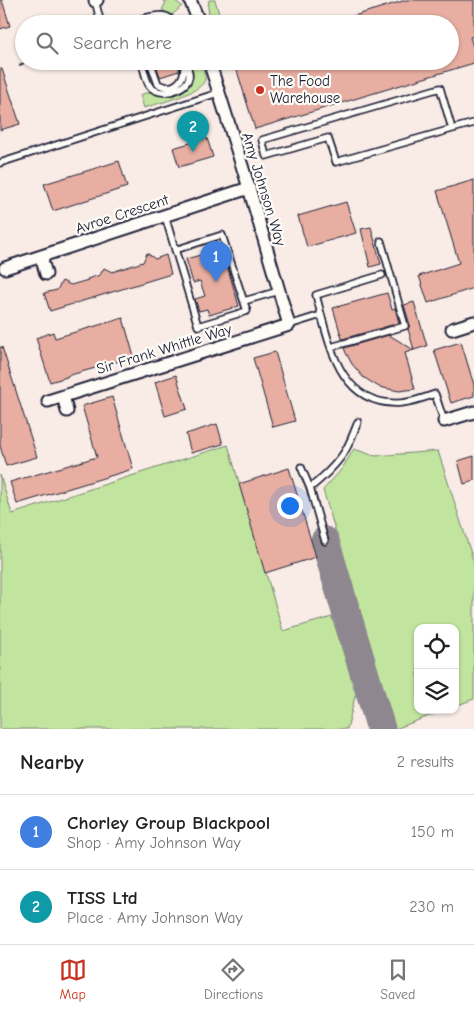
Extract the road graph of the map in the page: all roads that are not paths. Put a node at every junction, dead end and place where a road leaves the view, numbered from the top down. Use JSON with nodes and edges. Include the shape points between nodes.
{"nodes":[{"id":1,"x":96,"y":0,"type":"edge"},
{"id":2,"x":190,"y":0,"type":"edge"},
{"id":3,"x":199,"y":0,"type":"edge"},
{"id":4,"x":100,"y":15,"type":"edge"},
{"id":5,"x":196,"y":15,"type":"edge"},
{"id":6,"x":200,"y":15,"type":"edge"},
{"id":7,"x":144,"y":70,"type":"edge"},
{"id":8,"x":153,"y":70,"type":"edge"},
{"id":9,"x":185,"y":70,"type":"edge"},
{"id":10,"x":188,"y":70,"type":"edge"},
{"id":11,"x":212,"y":70,"type":"edge"},
{"id":12,"x":218,"y":93,"type":"junction"},
{"id":13,"x":474,"y":123,"type":"edge"},
{"id":14,"x":452,"y":129,"type":"junction"},
{"id":15,"x":0,"y":163,"type":"edge"},
{"id":16,"x":249,"y":188,"type":"junction"},
{"id":17,"x":164,"y":216,"type":"junction"},
{"id":18,"x":381,"y":241,"type":"dead end"},
{"id":19,"x":175,"y":250,"type":"junction"},
{"id":20,"x":41,"y":256,"type":"junction"},
{"id":21,"x":6,"y":268,"type":"dead end"},
{"id":22,"x":46,"y":274,"type":"dead end"},
{"id":23,"x":382,"y":275,"type":"dead end"},
{"id":24,"x":279,"y":291,"type":"junction"},
{"id":25,"x":244,"y":301,"type":"junction"},
{"id":26,"x":322,"y":316,"type":"junction"},
{"id":27,"x":474,"y":322,"type":"edge"},
{"id":28,"x":289,"y":325,"type":"junction"},
{"id":29,"x":452,"y":329,"type":"dead end"},
{"id":30,"x":331,"y":347,"type":"junction"},
{"id":31,"x":63,"y":396,"type":"junction"},
{"id":32,"x":48,"y":400,"type":"dead end"},
{"id":33,"x":67,"y":411,"type":"dead end"},
{"id":34,"x":474,"y":412,"type":"edge"},
{"id":35,"x":444,"y":421,"type":"joint"},
{"id":36,"x":358,"y":422,"type":"dead end"},
{"id":37,"x":301,"y":467,"type":"dead end"},
{"id":38,"x":310,"y":488,"type":"junction"},
{"id":39,"x":325,"y":541,"type":"dead end"}],
"edges":[{"from":1,"to":4,"type":"lane"},
{"from":2,"to":5,"type":"street"},
{"from":3,"to":6,"type":"street"},
{"from":7,"to":10,"type":"lane","via":[[149,85],[164,93],[186,84]]},
{"from":8,"to":9,"type":"lane","via":[[158,84],[169,86],[182,80]]},
{"from":11,"to":12,"type":"street","name":"Amy Johnson Way"},
{"from":12,"to":15,"type":"lane"},
{"from":12,"to":16,"type":"street","name":"Amy Johnson Way"},
{"from":13,"to":14,"type":"lane"},
{"from":14,"to":14,"type":"lane","via":[[440,88],[262,140],[266,156],[328,138],[336,162]]},
{"from":16,"to":17,"type":"street","name":"Avroe Crescent"},
{"from":16,"to":24,"type":"street","name":"Amy Johnson Way"},
{"from":17,"to":19,"type":"lane"},
{"from":17,"to":20,"type":"street","name":"Avroe Crescent"},
{"from":18,"to":30,"type":"lane","via":[[405,326]]},
{"from":19,"to":25,"type":"lane","via":[[222,235]]},
{"from":19,"to":25,"type":"lane","via":[[198,326],[247,311]]},
{"from":20,"to":21,"type":"street","name":"Avroe Crescent"},
{"from":20,"to":22,"type":"street"},
{"from":23,"to":26,"type":"lane","via":[[316,295]]},
{"from":24,"to":25,"type":"lane"},
{"from":24,"to":28,"type":"street","name":"Amy Johnson Way"},
{"from":26,"to":28,"type":"lane"},
{"from":26,"to":30,"type":"lane"},
{"from":27,"to":29,"type":"street"},
{"from":28,"to":31,"type":"street","name":"Sir Frank Whittle Way"},
{"from":30,"to":35,"type":"lane","via":[[340,369],[355,389],[390,403],[403,403],[435,394]]},
{"from":31,"to":32,"type":"street","name":"Sir Frank Whittle Way"},
{"from":31,"to":33,"type":"street"},
{"from":34,"to":35,"type":"street"},
{"from":36,"to":38,"type":"lane","via":[[341,458]]},
{"from":37,"to":38,"type":"lane"},
{"from":38,"to":39,"type":"lane"}]}
